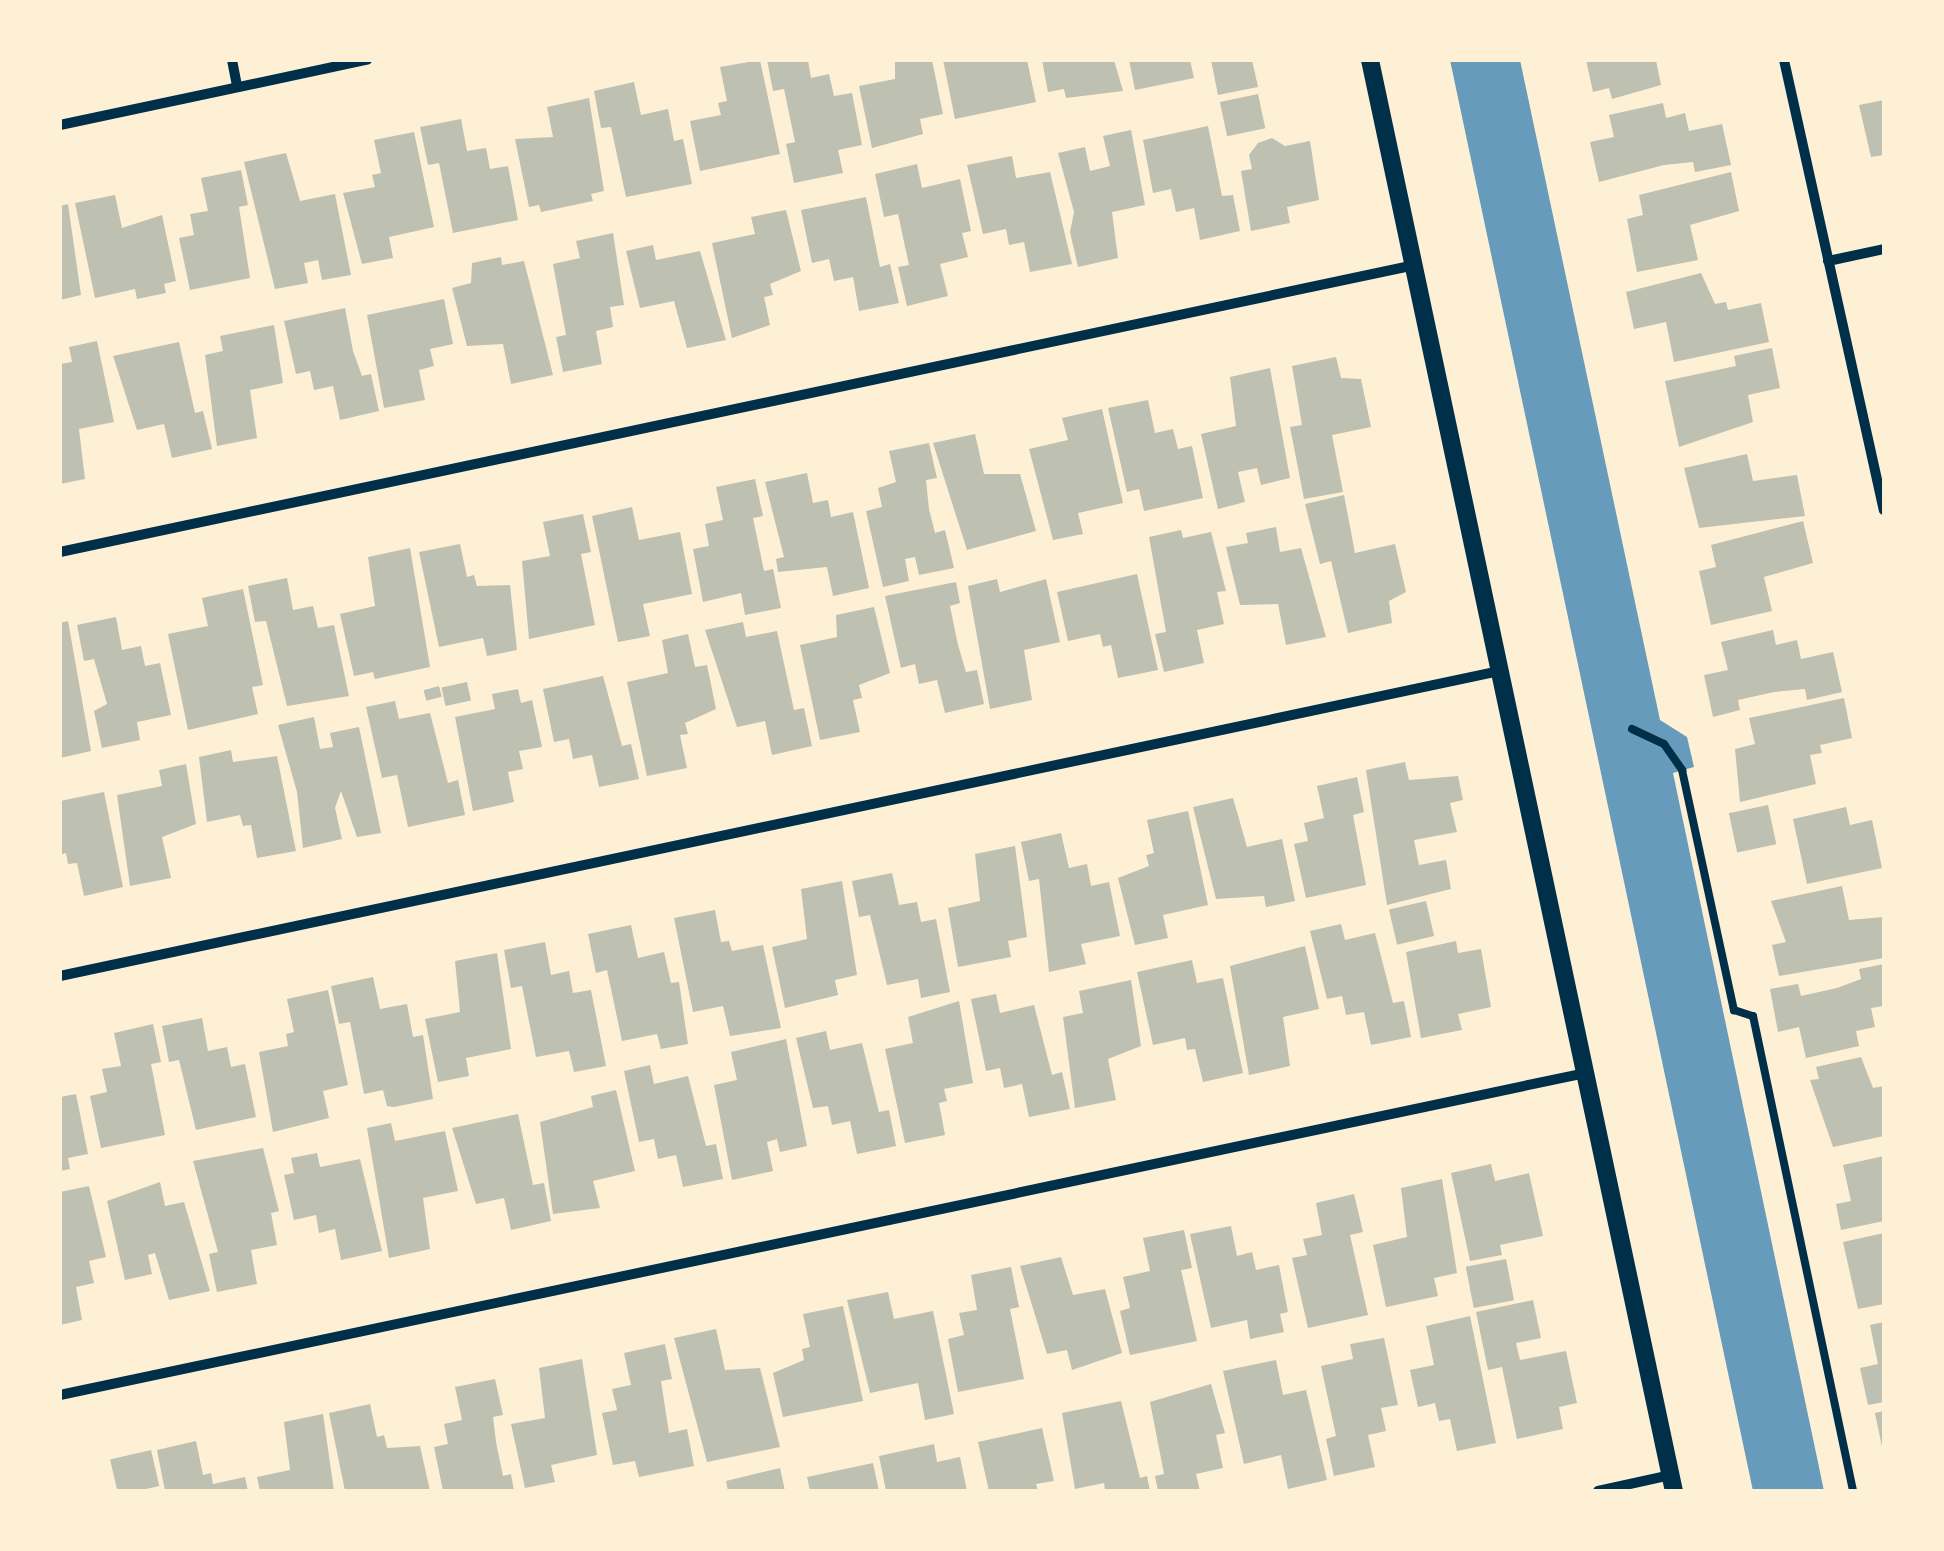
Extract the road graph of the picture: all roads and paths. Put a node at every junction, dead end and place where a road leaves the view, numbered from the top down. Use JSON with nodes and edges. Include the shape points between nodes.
{"nodes":[{"id":1,"x":232,"y":60,"type":"edge"},
{"id":2,"x":368,"y":60,"type":"edge"},
{"id":3,"x":1370,"y":60,"type":"edge"},
{"id":4,"x":1784,"y":60,"type":"edge"},
{"id":5,"x":237,"y":86,"type":"junction"},
{"id":6,"x":60,"y":125,"type":"edge"},
{"id":7,"x":1884,"y":249,"type":"edge"},
{"id":8,"x":1828,"y":261,"type":"junction"},
{"id":9,"x":1416,"y":265,"type":"junction"},
{"id":10,"x":1884,"y":510,"type":"edge"},
{"id":11,"x":60,"y":552,"type":"edge"},
{"id":12,"x":1500,"y":671,"type":"junction"},
{"id":13,"x":1632,"y":729,"type":"dead end"},
{"id":14,"x":60,"y":976,"type":"edge"},
{"id":15,"x":1586,"y":1073,"type":"junction"},
{"id":16,"x":60,"y":1396,"type":"edge"},
{"id":17,"x":1672,"y":1483,"type":"edge"},
{"id":18,"x":1598,"y":1491,"type":"edge"},
{"id":19,"x":1853,"y":1491,"type":"edge"}],
"edges":[{"from":1,"to":5,"type":"street"},
{"from":2,"to":5,"type":"street"},
{"from":3,"to":9,"type":"street"},
{"from":4,"to":8,"type":"street"},
{"from":5,"to":6,"type":"street"},
{"from":7,"to":8,"type":"street"},
{"from":8,"to":10,"type":"street"},
{"from":9,"to":11,"type":"street"},
{"from":9,"to":12,"type":"street"},
{"from":12,"to":14,"type":"street"},
{"from":12,"to":15,"type":"street"},
{"from":13,"to":19,"type":"lane","via":[[1664,744],[1682,770],[1734,1010],[1754,1016]]},
{"from":15,"to":16,"type":"street"},
{"from":15,"to":17,"type":"street"},
{"from":17,"to":18,"type":"street"}]}
